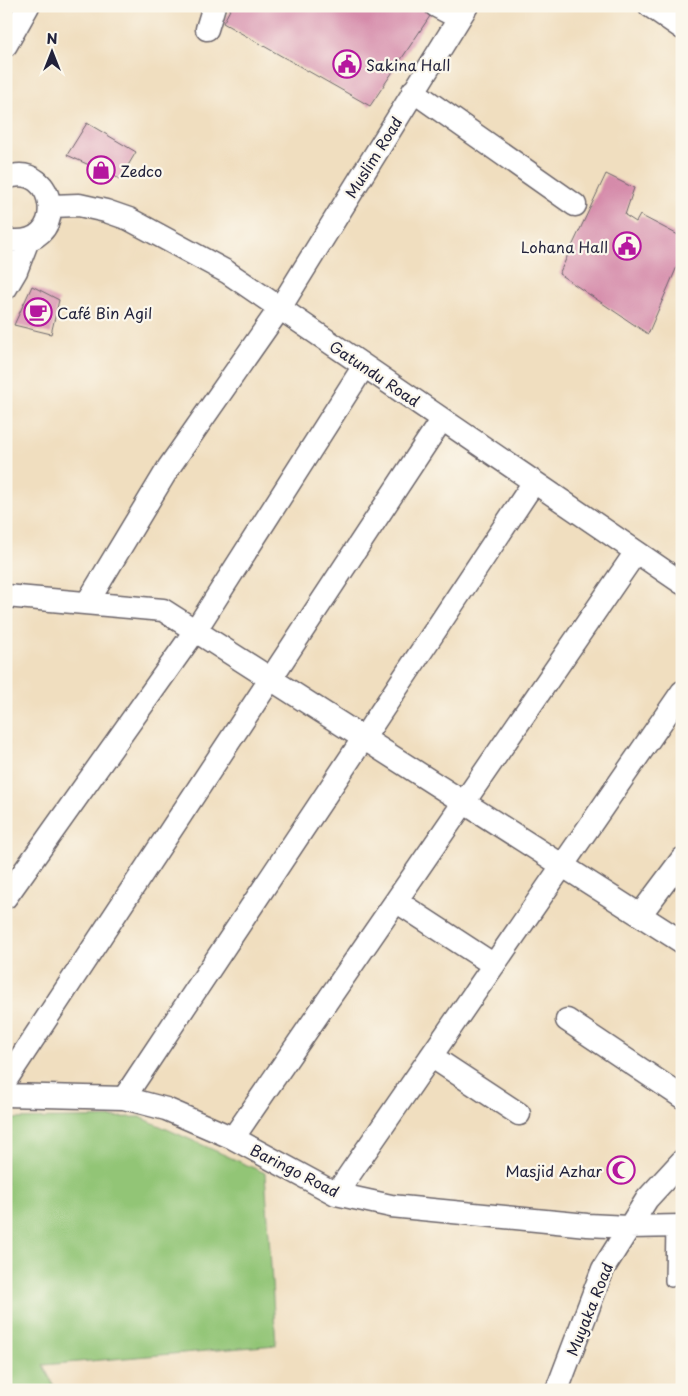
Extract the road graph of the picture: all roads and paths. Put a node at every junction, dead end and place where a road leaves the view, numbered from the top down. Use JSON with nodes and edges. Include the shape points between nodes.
{"nodes":[{"id":1,"x":28,"y":6,"type":"edge"},
{"id":2,"x":214,"y":6,"type":"edge"},
{"id":3,"x":436,"y":6,"type":"edge"},
{"id":4,"x":650,"y":6,"type":"edge"},
{"id":5,"x":463,"y":12,"type":"edge"},
{"id":6,"x":682,"y":28,"type":"edge"},
{"id":7,"x":207,"y":29,"type":"dead end"},
{"id":8,"x":6,"y":45,"type":"edge"},
{"id":9,"x":414,"y":91,"type":"junction"},
{"id":10,"x":6,"y":178,"type":"edge"},
{"id":11,"x":575,"y":205,"type":"dead end"},
{"id":12,"x":51,"y":206,"type":"junction"},
{"id":13,"x":6,"y":240,"type":"edge"},
{"id":14,"x":28,"y":240,"type":"junction"},
{"id":15,"x":6,"y":288,"type":"edge"},
{"id":16,"x":280,"y":308,"type":"junction"},
{"id":17,"x":364,"y":366,"type":"junction"},
{"id":18,"x":442,"y":419,"type":"junction"},
{"id":19,"x":534,"y":482,"type":"junction"},
{"id":20,"x":636,"y":552,"type":"junction"},
{"id":21,"x":682,"y":583,"type":"edge"},
{"id":22,"x":6,"y":596,"type":"edge"},
{"id":23,"x":86,"y":603,"type":"junction"},
{"id":24,"x":196,"y":631,"type":"junction"},
{"id":25,"x":271,"y":679,"type":"junction"},
{"id":26,"x":682,"y":692,"type":"edge"},
{"id":27,"x":363,"y":738,"type":"junction"},
{"id":28,"x":464,"y":803,"type":"junction"},
{"id":29,"x":682,"y":859,"type":"edge"},
{"id":30,"x":562,"y":866,"type":"junction"},
{"id":31,"x":6,"y":897,"type":"edge"},
{"id":32,"x":396,"y":901,"type":"junction"},
{"id":33,"x":640,"y":915,"type":"junction"},
{"id":34,"x":682,"y":942,"type":"edge"},
{"id":35,"x":494,"y":964,"type":"junction"},
{"id":36,"x":566,"y":1020,"type":"dead end"},
{"id":37,"x":431,"y":1056,"type":"junction"},
{"id":38,"x":6,"y":1080,"type":"edge"},
{"id":39,"x":6,"y":1095,"type":"edge"},
{"id":40,"x":682,"y":1097,"type":"edge"},
{"id":41,"x":124,"y":1098,"type":"junction"},
{"id":42,"x":519,"y":1114,"type":"dead end"},
{"id":43,"x":233,"y":1138,"type":"junction"},
{"id":44,"x":682,"y":1161,"type":"edge"},
{"id":45,"x":336,"y":1194,"type":"junction"},
{"id":46,"x":677,"y":1226,"type":"edge"},
{"id":47,"x":629,"y":1227,"type":"junction"},
{"id":48,"x":671,"y":1281,"type":"dead end"},
{"id":49,"x":558,"y":1390,"type":"edge"}],
"edges":[{"from":1,"to":8,"type":"street"},
{"from":2,"to":7,"type":"street"},
{"from":3,"to":5,"type":"street"},
{"from":4,"to":6,"type":"street"},
{"from":5,"to":9,"type":"street","name":"Muslim Road"},
{"from":9,"to":11,"type":"street"},
{"from":9,"to":16,"type":"street","name":"Muslim Road"},
{"from":10,"to":12,"type":"street","via":[[22,176],[33,179],[42,186]]},
{"from":12,"to":14,"type":"street","via":[[46,227]]},
{"from":12,"to":16,"type":"street","name":"Gatundu Road","via":[[80,205],[129,219],[227,272]]},
{"from":13,"to":14,"type":"street"},
{"from":14,"to":15,"type":"street"},
{"from":16,"to":17,"type":"street","name":"Gatundu Road"},
{"from":16,"to":23,"type":"street","name":"Muslim Road","via":[[169,467]]},
{"from":17,"to":18,"type":"street","name":"Gatundu Road"},
{"from":17,"to":24,"type":"street"},
{"from":18,"to":19,"type":"street","name":"Gatundu Road"},
{"from":18,"to":25,"type":"street"},
{"from":19,"to":20,"type":"street","name":"Gatundu Road"},
{"from":19,"to":27,"type":"street"},
{"from":20,"to":21,"type":"street","name":"Gatundu Road"},
{"from":20,"to":28,"type":"street"},
{"from":22,"to":23,"type":"street"},
{"from":23,"to":24,"type":"street","via":[[163,610]]},
{"from":24,"to":25,"type":"street"},
{"from":24,"to":31,"type":"street"},
{"from":25,"to":27,"type":"street"},
{"from":25,"to":38,"type":"street"},
{"from":26,"to":30,"type":"street"},
{"from":27,"to":28,"type":"street"},
{"from":27,"to":41,"type":"street"},
{"from":28,"to":30,"type":"street"},
{"from":28,"to":32,"type":"street"},
{"from":29,"to":33,"type":"street"},
{"from":30,"to":33,"type":"street"},
{"from":30,"to":35,"type":"street"},
{"from":32,"to":35,"type":"street"},
{"from":32,"to":43,"type":"street"},
{"from":33,"to":34,"type":"street"},
{"from":35,"to":37,"type":"street"},
{"from":36,"to":40,"type":"street"},
{"from":37,"to":42,"type":"street"},
{"from":37,"to":45,"type":"street"},
{"from":39,"to":41,"type":"street","name":"Baringo Road"},
{"from":41,"to":43,"type":"street","name":"Baringo Road","via":[[166,1109]]},
{"from":43,"to":45,"type":"street","name":"Baringo Road"},
{"from":44,"to":47,"type":"street","name":"Muyaka Road","via":[[647,1199]]},
{"from":45,"to":47,"type":"street","name":"Baringo Road","via":[[390,1206]]},
{"from":46,"to":47,"type":"street","name":"Baringo Road"},
{"from":46,"to":48,"type":"lane"},
{"from":47,"to":49,"type":"street","name":"Muyaka Road","via":[[602,1269]]}]}
